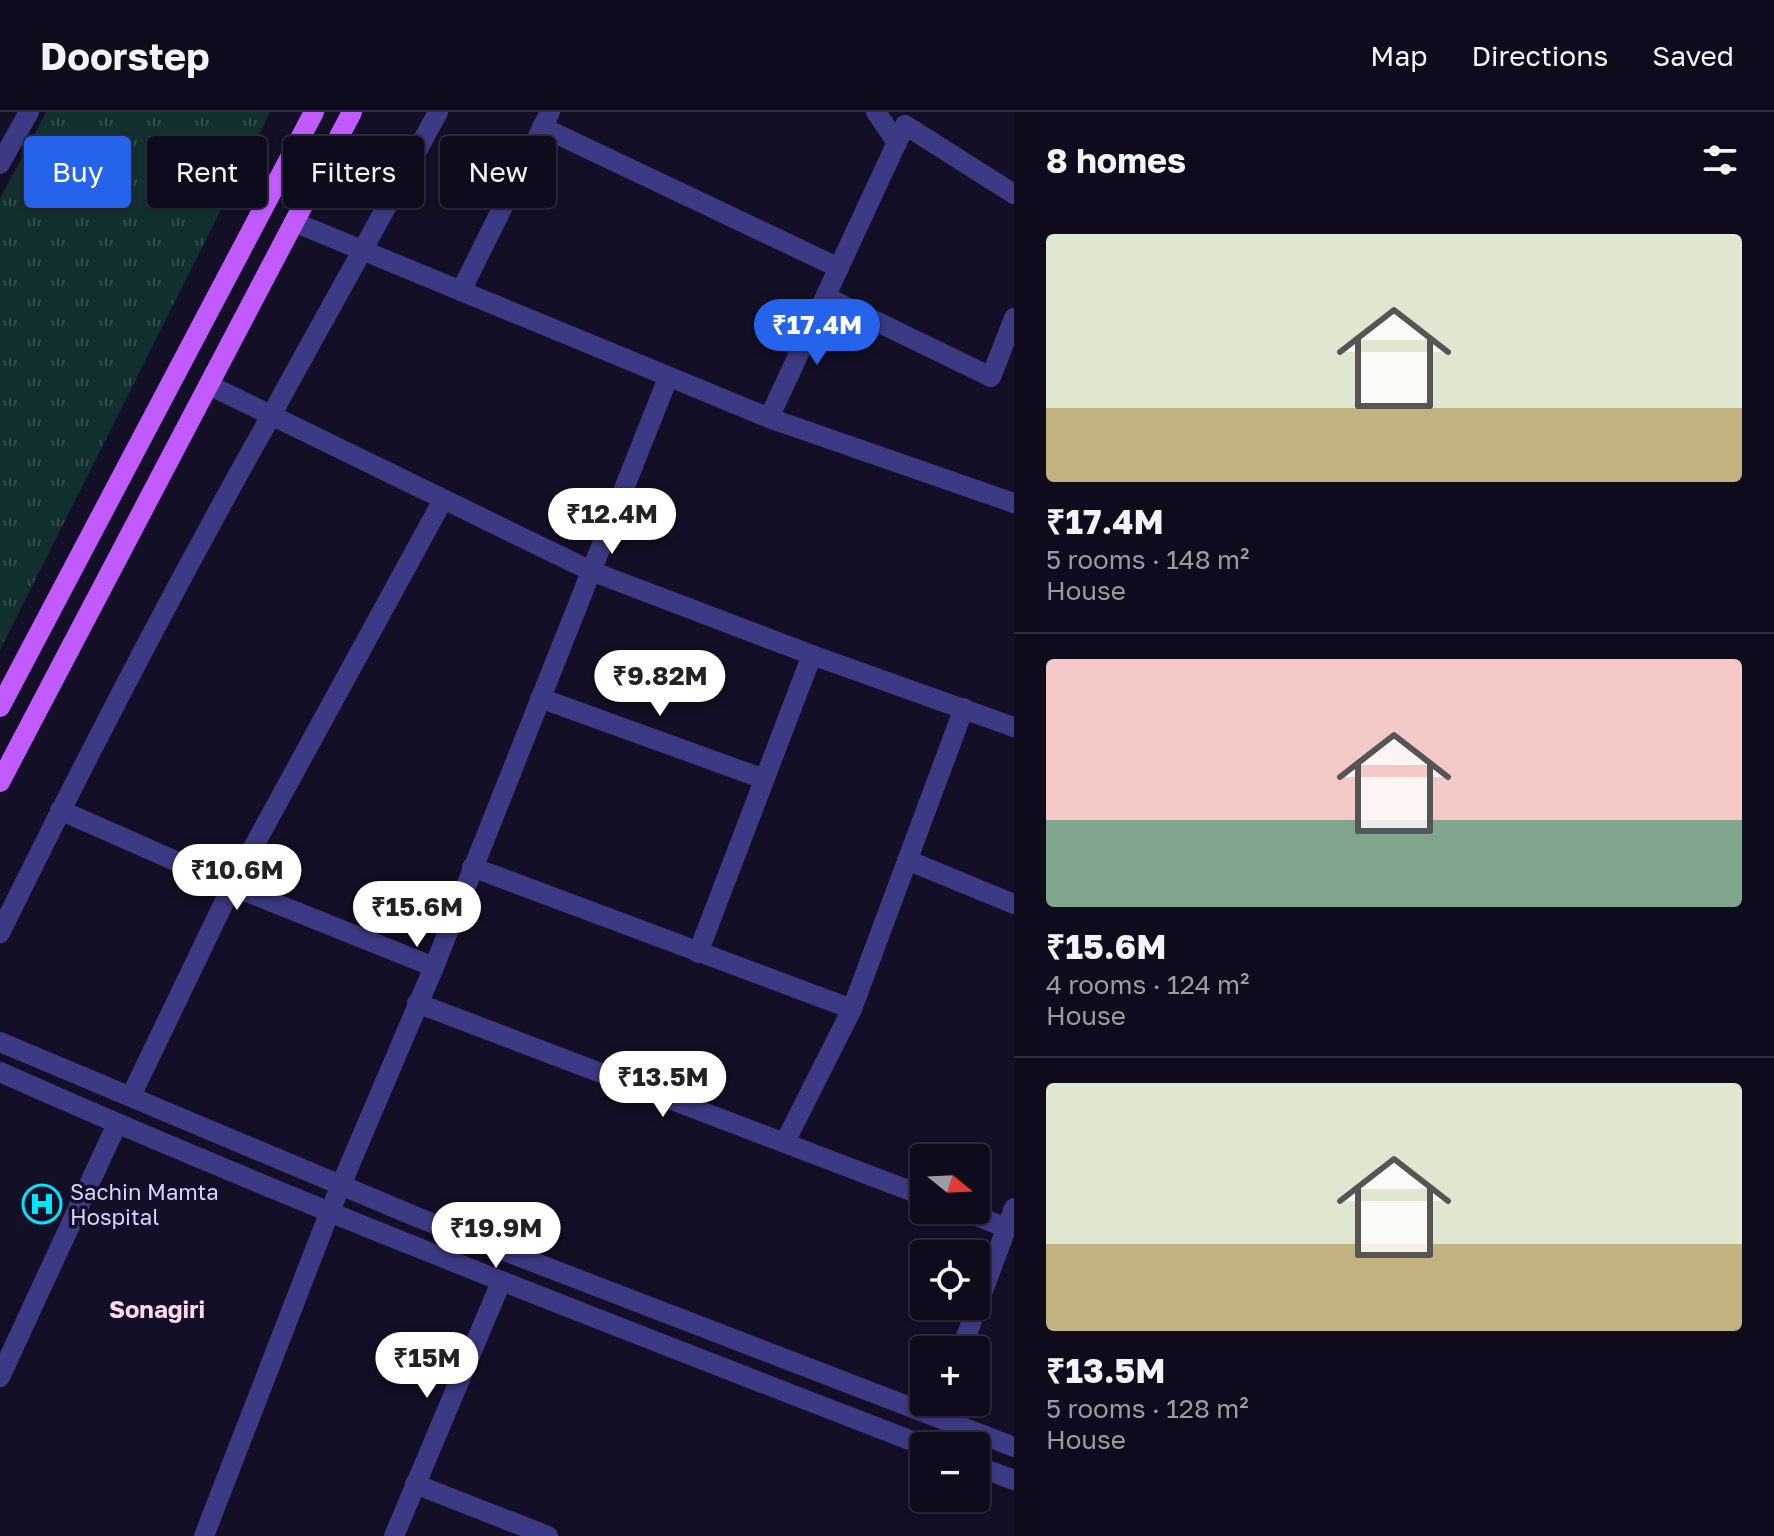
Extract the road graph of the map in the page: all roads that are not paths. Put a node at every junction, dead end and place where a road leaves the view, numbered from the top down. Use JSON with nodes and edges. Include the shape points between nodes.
{"nodes":[{"id":1,"x":29,"y":112,"type":"edge"},
{"id":2,"x":314,"y":112,"type":"edge"},
{"id":3,"x":352,"y":112,"type":"edge"},
{"id":4,"x":438,"y":112,"type":"edge"},
{"id":5,"x":876,"y":112,"type":"edge"},
{"id":6,"x":546,"y":120,"type":"edge"},
{"id":7,"x":897,"y":143,"type":"junction"},
{"id":8,"x":0,"y":164,"type":"edge"},
{"id":9,"x":1014,"y":194,"type":"edge"},
{"id":10,"x":294,"y":222,"type":"junction"},
{"id":11,"x":364,"y":251,"type":"junction"},
{"id":12,"x":839,"y":268,"type":"junction"},
{"id":13,"x":461,"y":291,"type":"junction"},
{"id":14,"x":826,"y":297,"type":"junction"},
{"id":15,"x":1014,"y":318,"type":"edge"},
{"id":16,"x":668,"y":378,"type":"junction"},
{"id":17,"x":209,"y":385,"type":"junction"},
{"id":18,"x":270,"y":416,"type":"junction"},
{"id":19,"x":769,"y":418,"type":"junction"},
{"id":20,"x":443,"y":500,"type":"junction"},
{"id":21,"x":1014,"y":503,"type":"edge"},
{"id":22,"x":591,"y":571,"type":"junction"},
{"id":23,"x":812,"y":655,"type":"junction"},
{"id":24,"x":540,"y":698,"type":"junction"},
{"id":25,"x":0,"y":707,"type":"edge"},
{"id":26,"x":964,"y":708,"type":"junction"},
{"id":27,"x":1014,"y":727,"type":"edge"},
{"id":28,"x":764,"y":779,"type":"junction"},
{"id":29,"x":0,"y":782,"type":"edge"},
{"id":30,"x":60,"y":810,"type":"junction"},
{"id":31,"x":907,"y":860,"type":"junction"},
{"id":32,"x":472,"y":867,"type":"junction"},
{"id":33,"x":232,"y":886,"type":"junction"},
{"id":34,"x":1014,"y":904,"type":"edge"},
{"id":35,"x":0,"y":933,"type":"edge"},
{"id":36,"x":698,"y":953,"type":"junction"},
{"id":37,"x":434,"y":967,"type":"junction"},
{"id":38,"x":417,"y":1003,"type":"junction"},
{"id":39,"x":852,"y":1009,"type":"junction"},
{"id":40,"x":0,"y":1042,"type":"edge"},
{"id":41,"x":0,"y":1072,"type":"edge"},
{"id":42,"x":131,"y":1096,"type":"junction"},
{"id":43,"x":117,"y":1124,"type":"junction"},
{"id":44,"x":785,"y":1142,"type":"junction"},
{"id":45,"x":342,"y":1186,"type":"junction"},
{"id":46,"x":910,"y":1191,"type":"edge"},
{"id":47,"x":330,"y":1211,"type":"junction"},
{"id":48,"x":990,"y":1215,"type":"edge"},
{"id":49,"x":1011,"y":1218,"type":"edge"},
{"id":50,"x":501,"y":1282,"type":"junction"},
{"id":51,"x":966,"y":1336,"type":"edge"},
{"id":52,"x":0,"y":1377,"type":"edge"},
{"id":53,"x":910,"y":1399,"type":"edge"},
{"id":54,"x":952,"y":1416,"type":"edge"},
{"id":55,"x":910,"y":1441,"type":"edge"},
{"id":56,"x":1014,"y":1447,"type":"edge"},
{"id":57,"x":990,"y":1471,"type":"edge"},
{"id":58,"x":1014,"y":1480,"type":"edge"},
{"id":59,"x":415,"y":1484,"type":"junction"},
{"id":60,"x":204,"y":1536,"type":"edge"},
{"id":61,"x":394,"y":1536,"type":"edge"},
{"id":62,"x":548,"y":1536,"type":"edge"}],
"edges":[{"from":1,"to":8,"type":"street"},
{"from":2,"to":25,"type":"main road"},
{"from":3,"to":10,"type":"main road"},
{"from":4,"to":11,"type":"street"},
{"from":5,"to":7,"type":"street"},
{"from":6,"to":12,"type":"street"},
{"from":6,"to":13,"type":"street"},
{"from":7,"to":9,"type":"street","via":[[905,125]]},
{"from":7,"to":12,"type":"street"},
{"from":10,"to":11,"type":"street"},
{"from":10,"to":17,"type":"main road"},
{"from":11,"to":13,"type":"street"},
{"from":11,"to":18,"type":"street"},
{"from":12,"to":14,"type":"street"},
{"from":13,"to":16,"type":"street"},
{"from":14,"to":15,"type":"street","via":[[991,377]]},
{"from":14,"to":19,"type":"street"},
{"from":16,"to":19,"type":"street"},
{"from":16,"to":22,"type":"street"},
{"from":17,"to":18,"type":"street"},
{"from":17,"to":29,"type":"main road"},
{"from":18,"to":20,"type":"street"},
{"from":18,"to":30,"type":"street"},
{"from":19,"to":21,"type":"street"},
{"from":20,"to":22,"type":"street"},
{"from":20,"to":33,"type":"street"},
{"from":22,"to":23,"type":"street"},
{"from":22,"to":24,"type":"street"},
{"from":23,"to":26,"type":"street"},
{"from":23,"to":28,"type":"street"},
{"from":24,"to":28,"type":"street"},
{"from":24,"to":32,"type":"street"},
{"from":26,"to":27,"type":"street"},
{"from":26,"to":31,"type":"street"},
{"from":28,"to":36,"type":"street"},
{"from":30,"to":33,"type":"street"},
{"from":30,"to":35,"type":"street"},
{"from":31,"to":34,"type":"street"},
{"from":31,"to":39,"type":"street"},
{"from":32,"to":36,"type":"street"},
{"from":32,"to":37,"type":"street"},
{"from":33,"to":37,"type":"street"},
{"from":33,"to":42,"type":"street"},
{"from":36,"to":39,"type":"street"},
{"from":37,"to":38,"type":"street"},
{"from":38,"to":44,"type":"street"},
{"from":38,"to":45,"type":"street"},
{"from":39,"to":44,"type":"street"},
{"from":40,"to":42,"type":"street"},
{"from":41,"to":43,"type":"street"},
{"from":42,"to":45,"type":"street"},
{"from":43,"to":47,"type":"street"},
{"from":43,"to":52,"type":"street"},
{"from":44,"to":46,"type":"street"},
{"from":45,"to":47,"type":"street"},
{"from":45,"to":53,"type":"street"},
{"from":47,"to":50,"type":"street"},
{"from":47,"to":60,"type":"street"},
{"from":48,"to":49,"type":"street"},
{"from":49,"to":51,"type":"street"},
{"from":50,"to":55,"type":"street"},
{"from":50,"to":59,"type":"street"},
{"from":54,"to":56,"type":"street"},
{"from":57,"to":58,"type":"street"},
{"from":59,"to":61,"type":"street"},
{"from":59,"to":62,"type":"street"}]}
